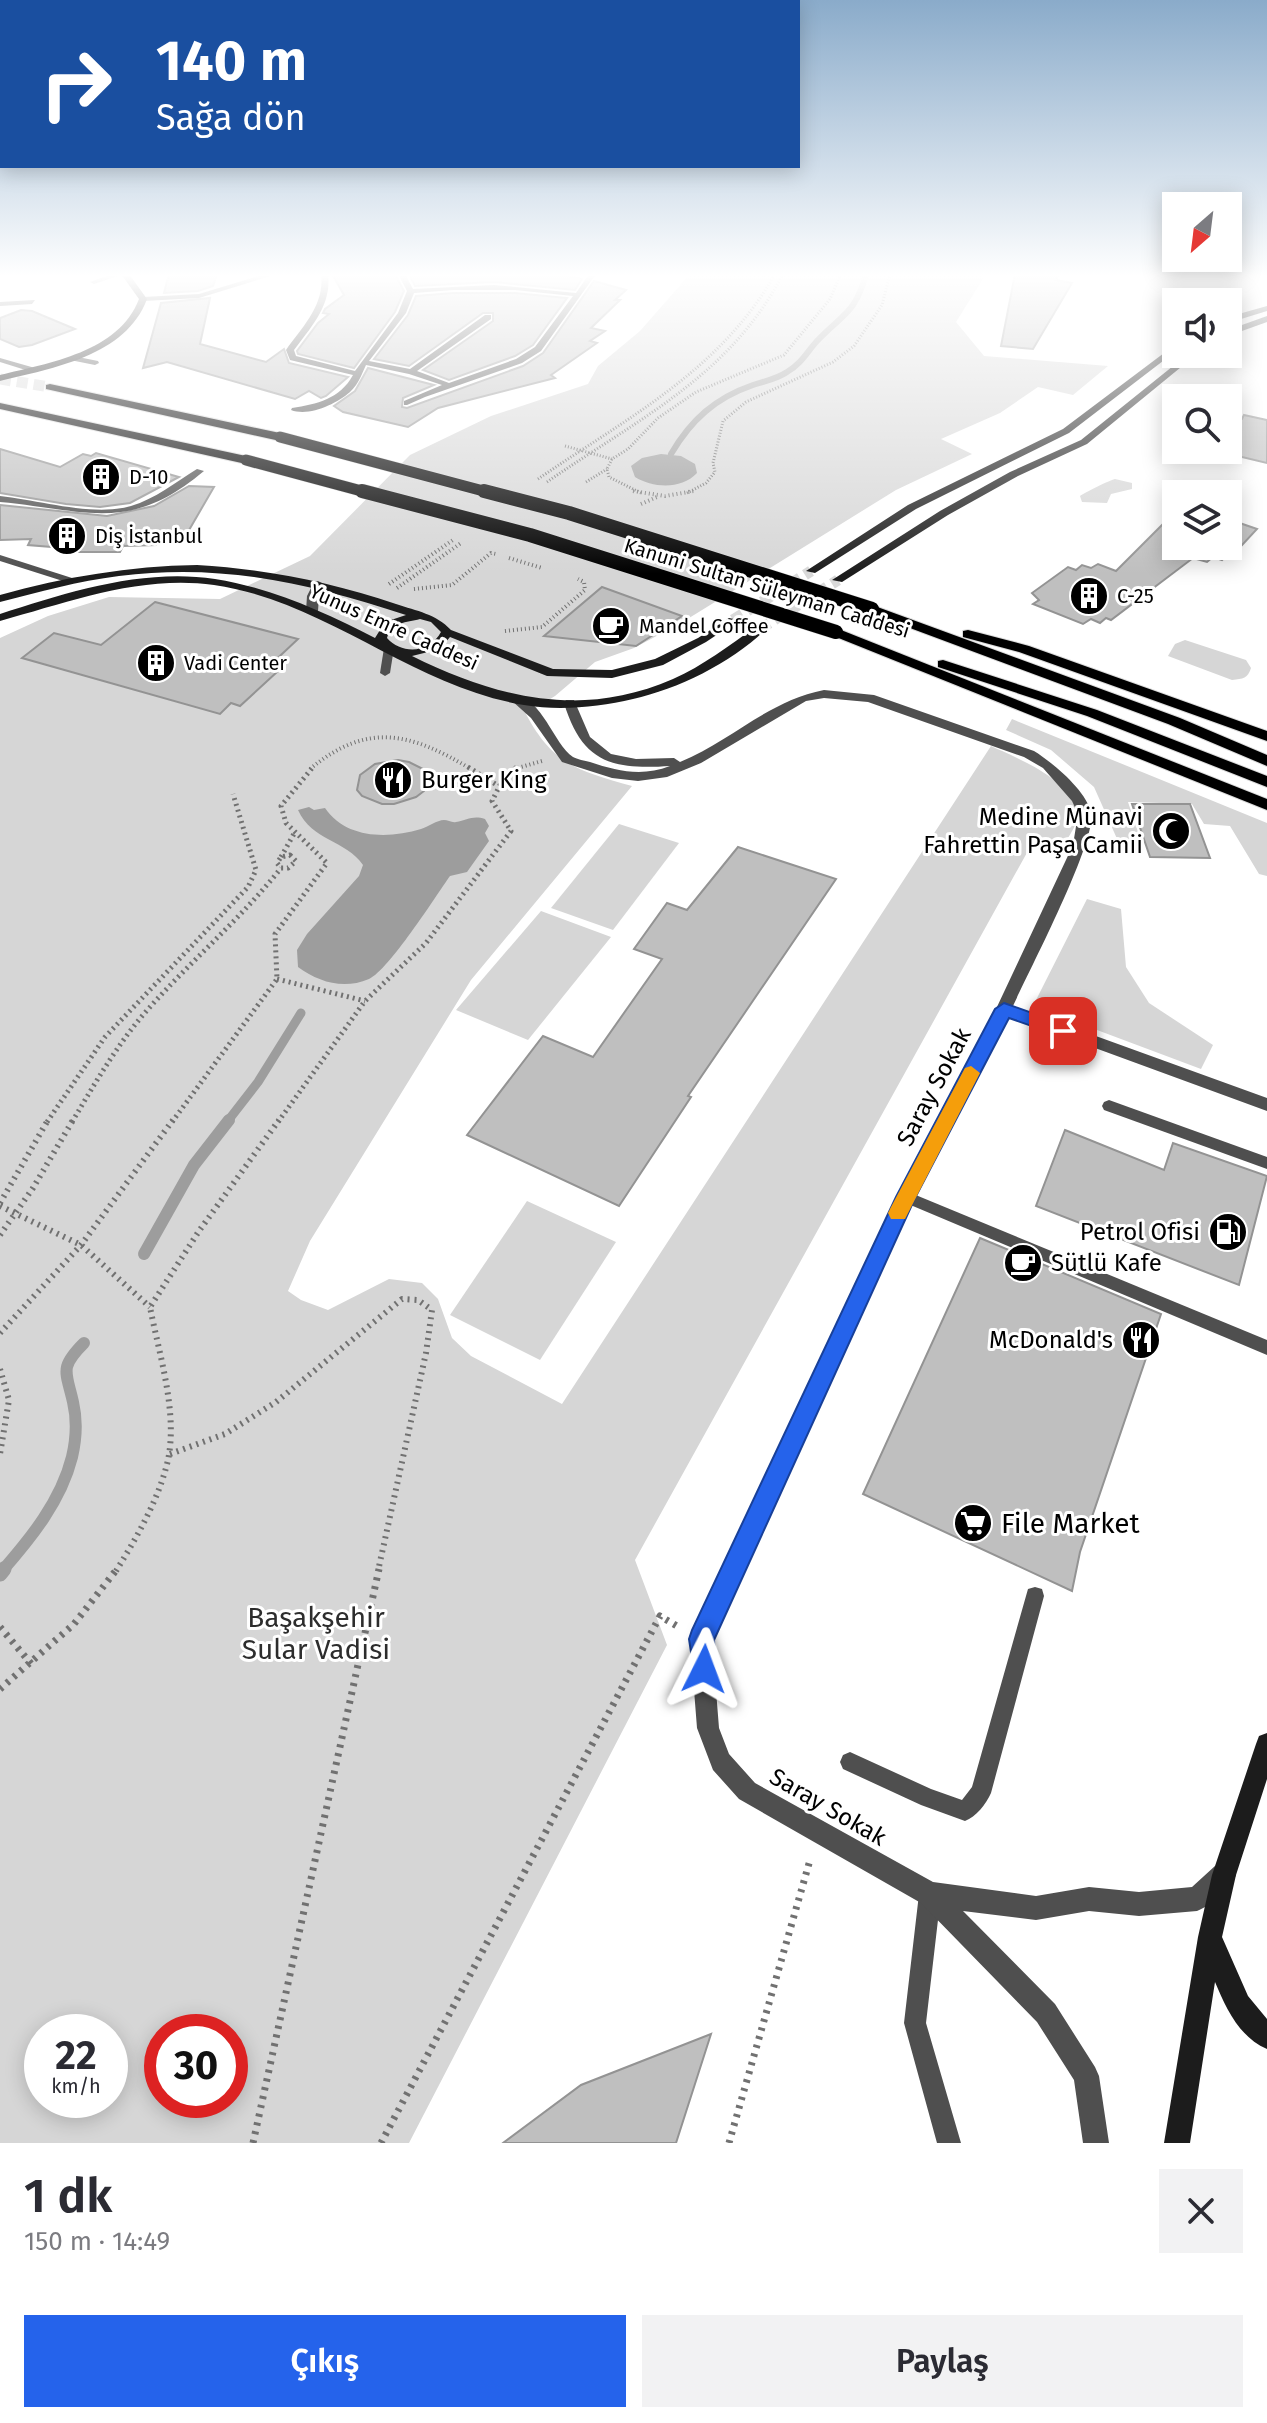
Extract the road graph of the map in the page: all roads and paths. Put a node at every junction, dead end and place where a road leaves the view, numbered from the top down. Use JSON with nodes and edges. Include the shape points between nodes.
{"nodes":[{"id":1,"x":359,"y":374,"type":"edge"},
{"id":2,"x":417,"y":374,"type":"edge"},
{"id":3,"x":481,"y":374,"type":"edge"},
{"id":4,"x":691,"y":374,"type":"edge"},
{"id":5,"x":704,"y":374,"type":"edge"},
{"id":6,"x":739,"y":374,"type":"edge"},
{"id":7,"x":808,"y":374,"type":"edge"},
{"id":8,"x":1141,"y":374,"type":"edge"},
{"id":9,"x":1168,"y":374,"type":"edge"},
{"id":10,"x":448,"y":385,"type":"junction"},
{"id":11,"x":50,"y":387,"type":"tunnel mouth"},
{"id":12,"x":407,"y":403,"type":"dead end"},
{"id":13,"x":0,"y":406,"type":"edge"},
{"id":14,"x":295,"y":410,"type":"dead end"},
{"id":15,"x":565,"y":446,"type":"dead end"},
{"id":16,"x":578,"y":450,"type":"junction"},
{"id":17,"x":587,"y":452,"type":"junction"},
{"id":18,"x":612,"y":459,"type":"junction"},
{"id":19,"x":607,"y":469,"type":"junction"},
{"id":20,"x":200,"y":471,"type":"dead end"},
{"id":21,"x":586,"y":482,"type":"dead end"},
{"id":22,"x":531,"y":484,"type":"dead end"},
{"id":23,"x":541,"y":487,"type":"dead end"},
{"id":24,"x":658,"y":496,"type":"junction"},
{"id":25,"x":0,"y":499,"type":"edge"},
{"id":26,"x":641,"y":504,"type":"dead end"},
{"id":27,"x":472,"y":536,"type":"dead end"},
{"id":28,"x":491,"y":553,"type":"dead end"},
{"id":29,"x":0,"y":558,"type":"edge"},
{"id":30,"x":550,"y":570,"type":"dead end"},
{"id":31,"x":811,"y":571,"type":"tunnel mouth"},
{"id":32,"x":564,"y":575,"type":"dead end"},
{"id":33,"x":69,"y":580,"type":"junction"},
{"id":34,"x":838,"y":580,"type":"tunnel mouth"},
{"id":35,"x":318,"y":584,"type":"junction"},
{"id":36,"x":391,"y":592,"type":"dead end"},
{"id":37,"x":0,"y":599,"type":"edge"},
{"id":38,"x":872,"y":609,"type":"junction"},
{"id":39,"x":312,"y":611,"type":"junction"},
{"id":40,"x":418,"y":617,"type":"junction"},
{"id":41,"x":0,"y":618,"type":"edge"},
{"id":42,"x":733,"y":620,"type":"tunnel mouth"},
{"id":43,"x":760,"y":629,"type":"tunnel mouth"},
{"id":44,"x":447,"y":632,"type":"junction"},
{"id":45,"x":496,"y":632,"type":"dead end"},
{"id":46,"x":836,"y":632,"type":"junction"},
{"id":47,"x":389,"y":648,"type":"junction"},
{"id":48,"x":385,"y":673,"type":"dead end"},
{"id":49,"x":551,"y":673,"type":"junction"},
{"id":50,"x":568,"y":693,"type":"junction"},
{"id":51,"x":517,"y":700,"type":"junction"},
{"id":52,"x":1267,"y":736,"type":"edge"},
{"id":53,"x":696,"y":760,"type":"junction"},
{"id":54,"x":1267,"y":761,"type":"edge"},
{"id":55,"x":520,"y":763,"type":"dead end"},
{"id":56,"x":1267,"y":782,"type":"edge"},
{"id":57,"x":497,"y":785,"type":"junction"},
{"id":58,"x":233,"y":794,"type":"dead end"},
{"id":59,"x":1267,"y":805,"type":"edge"},
{"id":60,"x":295,"y":832,"type":"junction"},
{"id":61,"x":278,"y":857,"type":"junction"},
{"id":62,"x":281,"y":868,"type":"junction"},
{"id":63,"x":277,"y":979,"type":"junction"},
{"id":64,"x":365,"y":1001,"type":"junction"},
{"id":65,"x":1004,"y":1009,"type":"junction"},
{"id":66,"x":1267,"y":1105,"type":"edge"},
{"id":67,"x":1109,"y":1106,"type":"dead end"},
{"id":68,"x":1267,"y":1163,"type":"edge"},
{"id":69,"x":906,"y":1197,"type":"junction"},
{"id":70,"x":0,"y":1204,"type":"edge"},
{"id":71,"x":16,"y":1215,"type":"junction"},
{"id":72,"x":0,"y":1235,"type":"edge"},
{"id":73,"x":81,"y":1245,"type":"junction"},
{"id":74,"x":150,"y":1307,"type":"junction"},
{"id":75,"x":0,"y":1333,"type":"edge"},
{"id":76,"x":1267,"y":1347,"type":"edge"},
{"id":77,"x":0,"y":1369,"type":"edge"},
{"id":78,"x":0,"y":1454,"type":"edge"},
{"id":79,"x":170,"y":1454,"type":"junction"},
{"id":80,"x":1035,"y":1596,"type":"dead end"},
{"id":81,"x":0,"y":1627,"type":"edge"},
{"id":82,"x":701,"y":1639,"type":"junction"},
{"id":83,"x":33,"y":1666,"type":"junction"},
{"id":84,"x":0,"y":1689,"type":"edge"},
{"id":85,"x":1267,"y":1744,"type":"edge"},
{"id":86,"x":850,"y":1762,"type":"dead end"},
{"id":87,"x":819,"y":1831,"type":"junction"},
{"id":88,"x":1224,"y":1875,"type":"junction"},
{"id":89,"x":930,"y":1894,"type":"junction"},
{"id":90,"x":1210,"y":1937,"type":"junction"},
{"id":91,"x":1267,"y":2036,"type":"edge"},
{"id":92,"x":253,"y":2143,"type":"edge"},
{"id":93,"x":381,"y":2143,"type":"edge"},
{"id":94,"x":729,"y":2143,"type":"edge"},
{"id":95,"x":949,"y":2143,"type":"edge"},
{"id":96,"x":1096,"y":2143,"type":"edge"},
{"id":97,"x":1177,"y":2143,"type":"edge"}],
"edges":[{"from":1,"to":14,"type":"lane","via":[[349,389],[316,408]]},
{"from":2,"to":10,"type":"lane"},
{"from":3,"to":10,"type":"lane"},
{"from":4,"to":16,"type":"path"},
{"from":5,"to":17,"type":"path"},
{"from":6,"to":18,"type":"path","via":[[696,392]]},
{"from":7,"to":24,"type":"path","via":[[732,411],[720,431],[711,480],[685,493]]},
{"from":8,"to":31,"type":"street","via":[[1066,431],[912,507]]},
{"from":9,"to":34,"type":"street","via":[[1084,442],[944,513]]},
{"from":10,"to":12,"type":"lane"},
{"from":11,"to":38,"type":"main road","name":"Kanuni Sultan Süleyman Caddesi","bridge":true,"via":[[280,437],[569,513]]},
{"from":13,"to":46,"type":"main road","name":"Kanuni Sultan Süleyman Caddesi","bridge":true,"via":[[246,460],[530,535]]},
{"from":15,"to":16,"type":"path"},
{"from":16,"to":17,"type":"path"},
{"from":16,"to":22,"type":"path"},
{"from":17,"to":18,"type":"path"},
{"from":17,"to":23,"type":"path"},
{"from":18,"to":19,"type":"path"},
{"from":19,"to":21,"type":"path"},
{"from":19,"to":24,"type":"path","via":[[617,485]]},
{"from":20,"to":25,"type":"lane","via":[[137,508],[110,514]]},
{"from":24,"to":26,"type":"path"},
{"from":27,"to":36,"type":"path"},
{"from":28,"to":30,"type":"path"},
{"from":29,"to":33,"type":"lane"},
{"from":32,"to":45,"type":"path","via":[[584,582],[579,598],[542,627]]},
{"from":33,"to":35,"type":"street","name":"Yunus Emre Caddesi","via":[[146,567],[202,566]]},
{"from":33,"to":37,"type":"street","name":"Yunus Emre Caddesi"},
{"from":35,"to":39,"type":"street"},
{"from":35,"to":40,"type":"street","name":"Yunus Emre Caddesi"},
{"from":38,"to":52,"type":"main road","via":[[1024,649]]},
{"from":38,"to":54,"type":"main road","name":"Kanuni Sultan Süleyman Caddesi"},
{"from":39,"to":41,"type":"street","name":"Yunus Emre Caddesi","via":[[250,589],[167,581],[114,586]]},
{"from":39,"to":47,"type":"street","name":"Yunus Emre Caddesi"},
{"from":40,"to":44,"type":"street","name":"Yunus Emre Caddesi","via":[[439,621]]},
{"from":40,"to":47,"type":"street","via":[[385,627],[381,638]]},
{"from":42,"to":49,"type":"street","name":"Yunus Emre Caddesi","via":[[659,662],[612,674]]},
{"from":43,"to":50,"type":"street","name":"Yunus Emre Caddesi","via":[[670,684],[641,693]]},
{"from":44,"to":47,"type":"street","via":[[443,642],[427,651]]},
{"from":44,"to":49,"type":"street","name":"Yunus Emre Caddesi"},
{"from":46,"to":56,"type":"main road","name":"Kanuni Sultan Süleyman Caddesi","via":[[1092,713]]},
{"from":46,"to":59,"type":"main road"},
{"from":47,"to":48,"type":"lane"},
{"from":47,"to":51,"type":"street","name":"Yunus Emre Caddesi","via":[[454,679]]},
{"from":49,"to":50,"type":"street"},
{"from":50,"to":51,"type":"street","name":"Yunus Emre Caddesi","via":[[534,703]]},
{"from":50,"to":53,"type":"street","via":[[581,738],[606,757],[636,763]]},
{"from":51,"to":53,"type":"street","name":"Saray Sokak","via":[[535,715],[567,759],[638,777]]},
{"from":53,"to":65,"type":"street","name":"Saray Sokak","via":[[803,698],[836,694],[885,703],[1006,744],[1048,765],[1078,799],[1084,826]]},
{"from":55,"to":57,"type":"path"},
{"from":57,"to":60,"type":"path","via":[[426,744],[400,736],[362,736],[329,752],[290,790],[281,806]]},
{"from":57,"to":64,"type":"path","via":[[492,801],[511,831],[393,979]]},
{"from":58,"to":70,"type":"path","via":[[256,870],[248,887],[105,1037],[52,1113]]},
{"from":60,"to":61,"type":"path"},
{"from":60,"to":63,"type":"path","via":[[327,863],[275,934]]},
{"from":61,"to":62,"type":"path"},
{"from":61,"to":62,"type":"path","via":[[290,855],[296,861]]},
{"from":62,"to":71,"type":"path","via":[[248,911],[126,1037],[86,1094]]},
{"from":63,"to":64,"type":"path"},
{"from":63,"to":73,"type":"path"},
{"from":64,"to":74,"type":"path"},
{"from":65,"to":66,"type":"street"},
{"from":65,"to":69,"type":"street","name":"Saray Sokak"},
{"from":67,"to":68,"type":"lane"},
{"from":69,"to":76,"type":"lane"},
{"from":69,"to":82,"type":"street","name":"Saray Sokak"},
{"from":70,"to":71,"type":"path"},
{"from":71,"to":72,"type":"path"},
{"from":71,"to":73,"type":"path"},
{"from":73,"to":74,"type":"path"},
{"from":73,"to":75,"type":"path"},
{"from":74,"to":79,"type":"path","via":[[165,1383]]},
{"from":77,"to":78,"type":"path","via":[[9,1400]]},
{"from":79,"to":83,"type":"path","via":[[146,1524],[93,1605]]},
{"from":79,"to":92,"type":"path","via":[[225,1434],[276,1402],[402,1299],[415,1297],[432,1310]]},
{"from":80,"to":86,"type":"lane","via":[[981,1793],[965,1811]]},
{"from":81,"to":83,"type":"path"},
{"from":82,"to":87,"type":"street","name":"Saray Sokak","via":[[708,1728],[721,1762],[747,1791]]},
{"from":82,"to":93,"type":"path","via":[[660,1616]]},
{"from":83,"to":84,"type":"path"},
{"from":85,"to":88,"type":"street"},
{"from":87,"to":89,"type":"street","name":"Saray Sokak"},
{"from":87,"to":94,"type":"path"},
{"from":88,"to":89,"type":"street","via":[[1197,1899],[1139,1904],[1089,1899],[1036,1908]]},
{"from":88,"to":90,"type":"street"},
{"from":89,"to":95,"type":"lane","via":[[915,2023]]},
{"from":89,"to":96,"type":"street","via":[[1046,2013],[1086,2076]]},
{"from":90,"to":91,"type":"street","via":[[1238,2004]]},
{"from":90,"to":97,"type":"street"}]}
